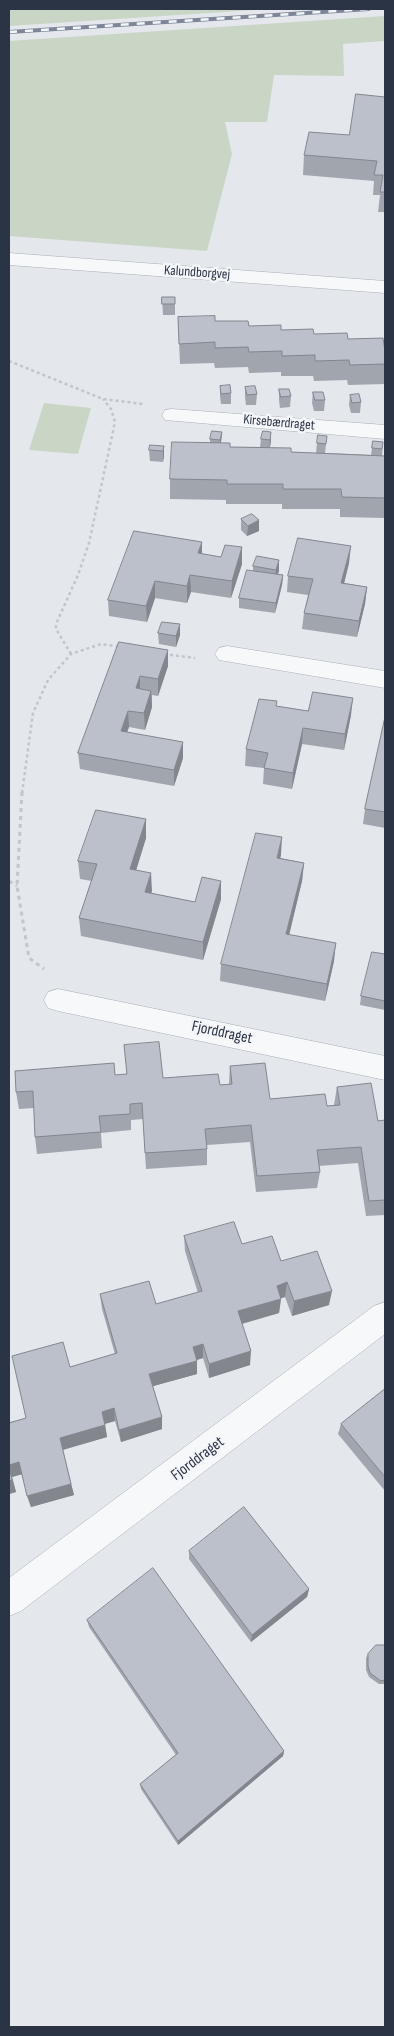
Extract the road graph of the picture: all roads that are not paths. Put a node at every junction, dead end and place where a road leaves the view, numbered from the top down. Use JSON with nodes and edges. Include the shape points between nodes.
{"nodes":[{"id":1,"x":9,"y":259,"type":"edge"},
{"id":2,"x":385,"y":287,"type":"edge"},
{"id":3,"x":172,"y":415,"type":"road end"},
{"id":4,"x":385,"y":432,"type":"edge"},
{"id":5,"x":227,"y":654,"type":"road end"},
{"id":6,"x":385,"y":680,"type":"edge"},
{"id":7,"x":58,"y":1000,"type":"road end"},
{"id":8,"x":385,"y":1068,"type":"edge"},
{"id":9,"x":385,"y":1316,"type":"edge"},
{"id":10,"x":9,"y":1599,"type":"edge"}],
"edges":[{"from":1,"to":2,"type":"street","name":"Kalundborgvej"},
{"from":3,"to":4,"type":"street","name":"Kirsebærdraget"},
{"from":5,"to":6,"type":"street"},
{"from":7,"to":8,"type":"street","name":"Fjorddraget"},
{"from":9,"to":10,"type":"street","name":"Fjorddraget"}]}
